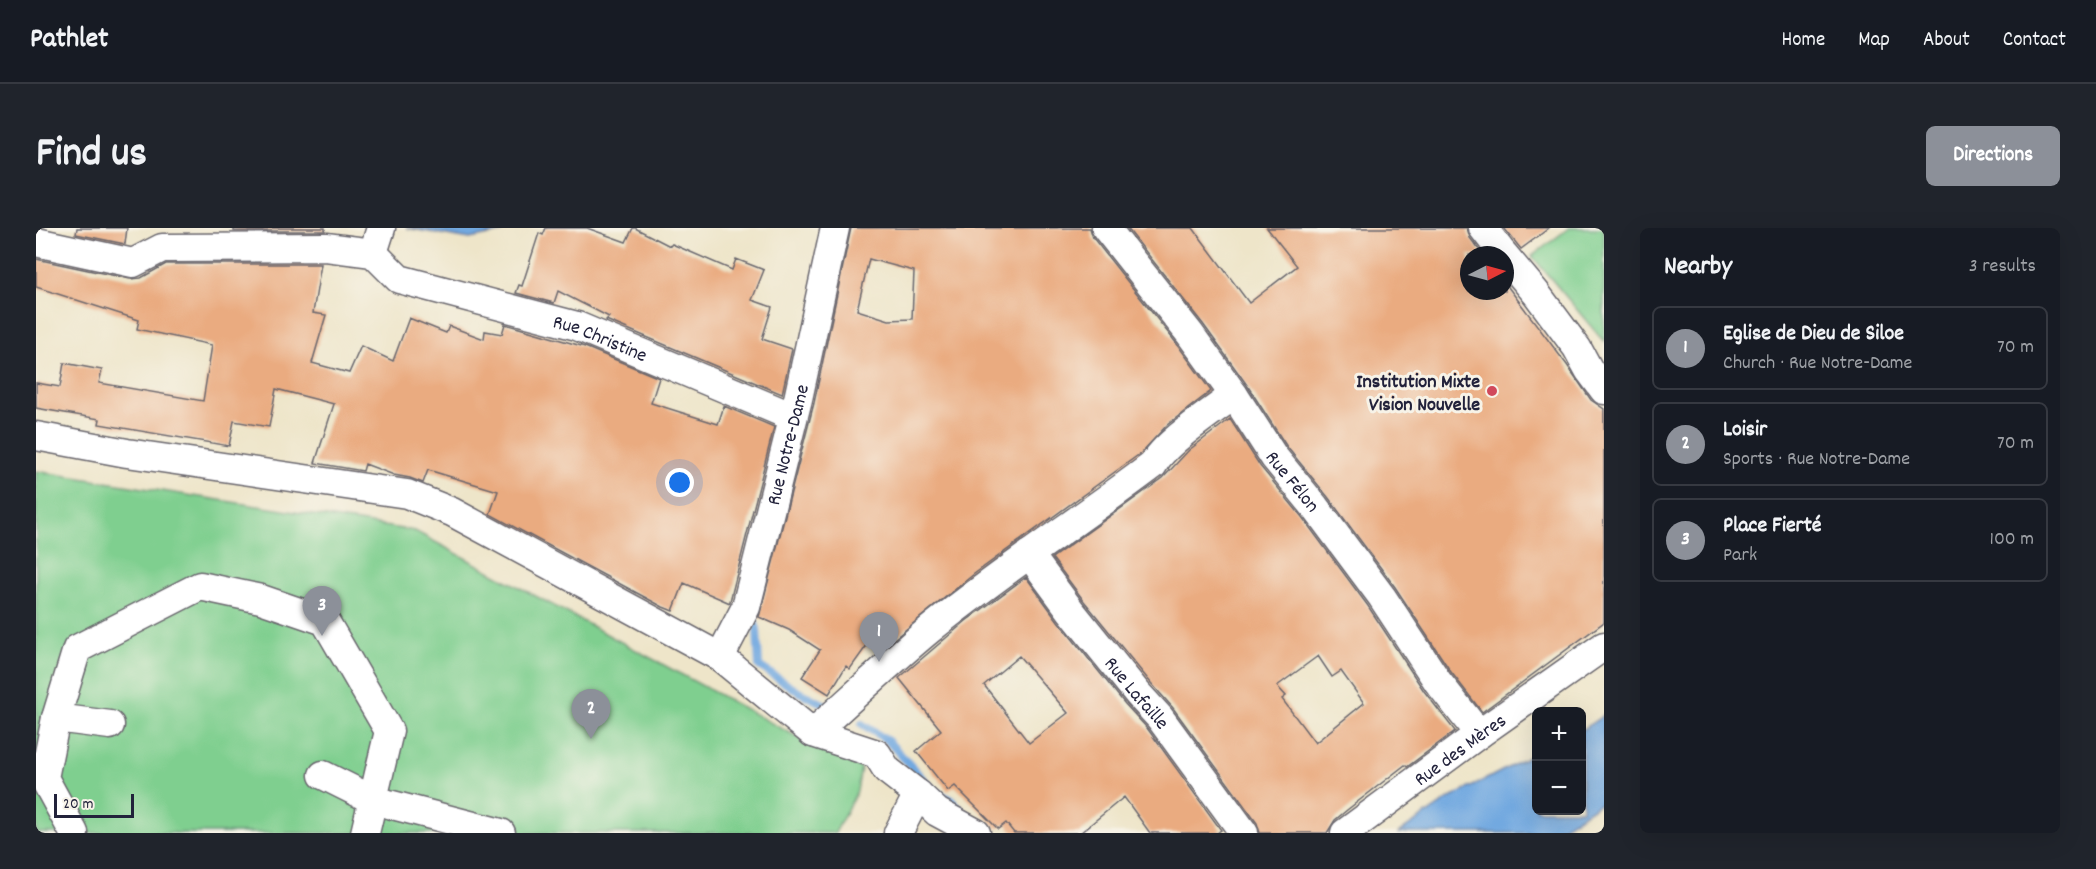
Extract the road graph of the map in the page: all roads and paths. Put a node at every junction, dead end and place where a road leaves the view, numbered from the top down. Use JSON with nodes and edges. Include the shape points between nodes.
{"nodes":[{"id":1,"x":835,"y":228,"type":"edge"},
{"id":2,"x":1106,"y":228,"type":"edge"},
{"id":3,"x":1484,"y":228,"type":"edge"},
{"id":4,"x":377,"y":241,"type":"edge"},
{"id":5,"x":36,"y":242,"type":"edge"},
{"id":6,"x":1497,"y":246,"type":"edge"},
{"id":7,"x":1514,"y":268,"type":"edge"},
{"id":8,"x":1604,"y":390,"type":"edge"},
{"id":9,"x":1234,"y":395,"type":"junction"},
{"id":10,"x":793,"y":417,"type":"junction"},
{"id":11,"x":36,"y":436,"type":"edge"},
{"id":12,"x":1029,"y":554,"type":"junction"},
{"id":13,"x":1604,"y":646,"type":"edge"},
{"id":14,"x":720,"y":657,"type":"junction"},
{"id":15,"x":56,"y":718,"type":"junction"},
{"id":16,"x":110,"y":725,"type":"dead end"},
{"id":17,"x":813,"y":733,"type":"junction"},
{"id":18,"x":1479,"y":734,"type":"junction"},
{"id":19,"x":323,"y":774,"type":"dead end"},
{"id":20,"x":918,"y":794,"type":"junction"},
{"id":21,"x":374,"y":800,"type":"junction"},
{"id":22,"x":74,"y":833,"type":"edge"},
{"id":23,"x":365,"y":833,"type":"edge"},
{"id":24,"x":501,"y":833,"type":"edge"},
{"id":25,"x":898,"y":833,"type":"edge"},
{"id":26,"x":976,"y":833,"type":"edge"},
{"id":27,"x":1244,"y":833,"type":"edge"},
{"id":28,"x":1345,"y":833,"type":"edge"}],
"edges":[{"from":1,"to":10,"type":"street","name":"Rue Notre-Dame"},
{"from":2,"to":9,"type":"street","name":"Rue Félon"},
{"from":3,"to":6,"type":"street"},
{"from":4,"to":5,"type":"street","via":[[326,247],[162,248],[133,263]]},
{"from":4,"to":10,"type":"street","name":"Rue Christine","via":[[399,279],[577,326]]},
{"from":7,"to":8,"type":"street","via":[[1543,302]]},
{"from":9,"to":12,"type":"street","via":[[1156,458],[1153,465]]},
{"from":9,"to":18,"type":"street","name":"Rue Félon","via":[[1274,457],[1382,597],[1438,682]]},
{"from":10,"to":14,"type":"street","name":"Rue Notre-Dame","via":[[746,607]]},
{"from":11,"to":14,"type":"street","via":[[407,494],[452,512]]},
{"from":12,"to":17,"type":"street","via":[[929,630]]},
{"from":12,"to":27,"type":"street","name":"Rue Lafaille","via":[[1160,718]]},
{"from":13,"to":18,"type":"street","name":"Rue des Mères"},
{"from":14,"to":17,"type":"street"},
{"from":15,"to":16,"type":"street"},
{"from":15,"to":21,"type":"street","via":[[77,649],[200,586],[261,599],[326,621],[389,731]]},
{"from":15,"to":22,"type":"street","via":[[44,778]]},
{"from":17,"to":20,"type":"street","via":[[877,754],[887,770]]},
{"from":18,"to":28,"type":"street","name":"Rue des Mères"},
{"from":19,"to":21,"type":"street"},
{"from":20,"to":25,"type":"street"},
{"from":20,"to":26,"type":"street","via":[[937,812]]},
{"from":21,"to":23,"type":"street"},
{"from":21,"to":24,"type":"street"}]}
